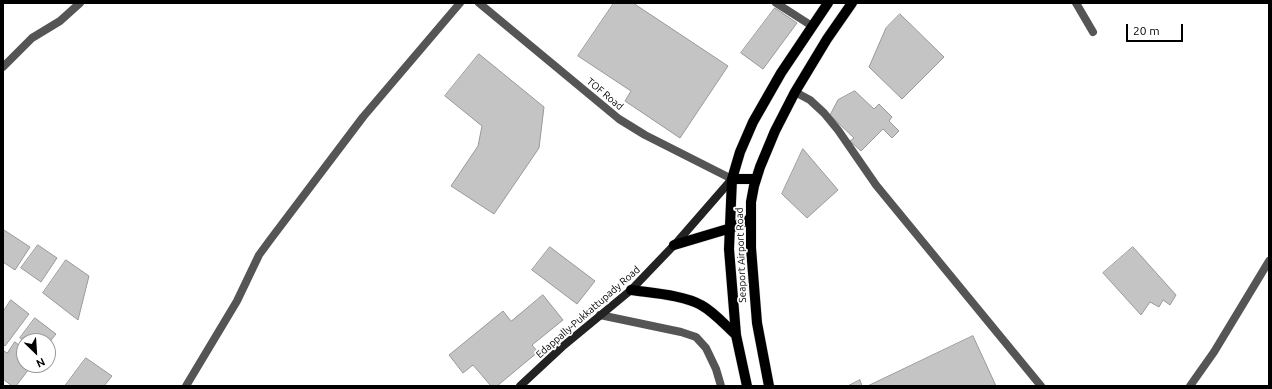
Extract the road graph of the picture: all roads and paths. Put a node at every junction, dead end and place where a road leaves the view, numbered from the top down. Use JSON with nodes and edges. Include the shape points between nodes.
{"nodes":[{"id":1,"x":80,"y":3,"type":"edge"},
{"id":2,"x":460,"y":3,"type":"edge"},
{"id":3,"x":479,"y":3,"type":"edge"},
{"id":4,"x":776,"y":3,"type":"edge"},
{"id":5,"x":828,"y":3,"type":"edge"},
{"id":6,"x":852,"y":3,"type":"edge"},
{"id":7,"x":1076,"y":3,"type":"edge"},
{"id":8,"x":812,"y":26,"type":"junction"},
{"id":9,"x":1093,"y":32,"type":"dead end"},
{"id":10,"x":3,"y":67,"type":"edge"},
{"id":11,"x":796,"y":92,"type":"junction"},
{"id":12,"x":732,"y":179,"type":"junction"},
{"id":13,"x":756,"y":179,"type":"junction"},
{"id":14,"x":750,"y":219,"type":"junction"},
{"id":15,"x":731,"y":228,"type":"junction"},
{"id":16,"x":674,"y":245,"type":"junction"},
{"id":17,"x":1269,"y":261,"type":"edge"},
{"id":18,"x":631,"y":290,"type":"junction"},
{"id":19,"x":600,"y":315,"type":"junction"},
{"id":20,"x":736,"y":335,"type":"junction"},
{"id":21,"x":186,"y":386,"type":"edge"},
{"id":22,"x":520,"y":386,"type":"edge"},
{"id":23,"x":721,"y":386,"type":"edge"},
{"id":24,"x":747,"y":386,"type":"edge"},
{"id":25,"x":769,"y":386,"type":"edge"},
{"id":26,"x":1041,"y":386,"type":"edge"},
{"id":27,"x":1190,"y":386,"type":"edge"}],
"edges":[{"from":1,"to":10,"type":"street","via":[[60,21],[32,38]]},
{"from":2,"to":21,"type":"street","via":[[363,117],[259,255],[237,301]]},
{"from":3,"to":12,"type":"street","name":"TOF Road","via":[[619,118],[645,135]]},
{"from":4,"to":8,"type":"street"},
{"from":5,"to":8,"type":"main road","name":"Seaport Airport Road"},
{"from":6,"to":11,"type":"main road","name":"Seaport Airport Road"},
{"from":7,"to":9,"type":"street"},
{"from":8,"to":12,"type":"main road","name":"Seaport Airport Road","via":[[753,122]]},
{"from":11,"to":13,"type":"main road","name":"Seaport Airport Road","via":[[775,131]]},
{"from":11,"to":26,"type":"street","via":[[824,113],[876,185]]},
{"from":12,"to":13,"type":"main road"},
{"from":12,"to":15,"type":"main road","name":"Seaport Airport Road"},
{"from":12,"to":16,"type":"main road","name":"Edappally-Pukkattupady Road"},
{"from":13,"to":14,"type":"main road","name":"Seaport Airport Road"},
{"from":14,"to":15,"type":"main road"},
{"from":14,"to":25,"type":"main road","name":"Seaport Airport Road","via":[[757,323]]},
{"from":15,"to":16,"type":"main road"},
{"from":15,"to":20,"type":"main road","name":"Seaport Airport Road","via":[[729,249]]},
{"from":16,"to":18,"type":"main road","name":"Edappally-Pukkattupady Road"},
{"from":17,"to":27,"type":"street","via":[[1214,352]]},
{"from":18,"to":19,"type":"main road","name":"Edappally-Pukkattupady Road"},
{"from":18,"to":20,"type":"main road","via":[[686,299],[700,305]]},
{"from":19,"to":22,"type":"main road","name":"Edappally-Pukkattupady Road"},
{"from":19,"to":23,"type":"street","via":[[682,332],[696,338],[706,348]]},
{"from":20,"to":24,"type":"main road","name":"Seaport Airport Road"}]}
